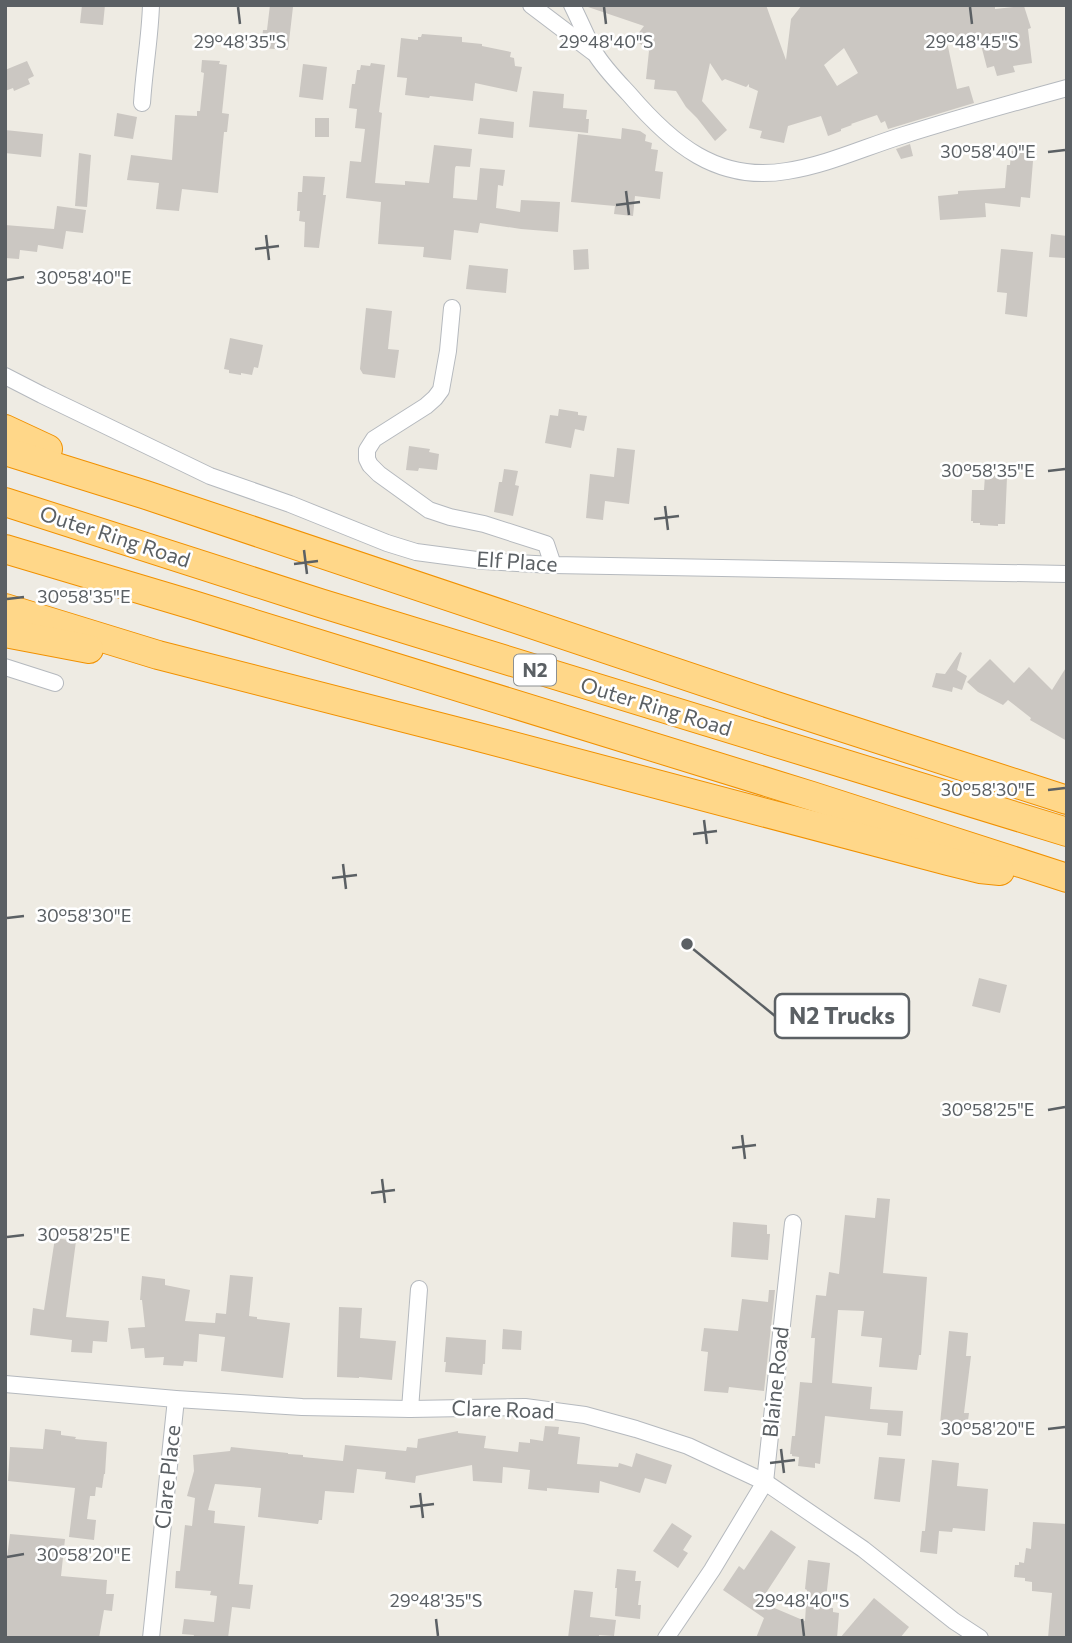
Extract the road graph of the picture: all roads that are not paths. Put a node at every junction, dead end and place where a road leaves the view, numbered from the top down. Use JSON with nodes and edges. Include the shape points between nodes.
{"nodes":[{"id":1,"x":152,"y":5,"type":"edge"},
{"id":2,"x":531,"y":5,"type":"edge"},
{"id":3,"x":572,"y":5,"type":"edge"},
{"id":4,"x":596,"y":55,"type":"junction"},
{"id":5,"x":1067,"y":88,"type":"edge"},
{"id":6,"x":142,"y":103,"type":"dead end"},
{"id":7,"x":452,"y":308,"type":"dead end"},
{"id":8,"x":5,"y":376,"type":"edge"},
{"id":9,"x":5,"y":429,"type":"edge"},
{"id":10,"x":5,"y":451,"type":"edge"},
{"id":11,"x":146,"y":495,"type":"junction"},
{"id":12,"x":5,"y":502,"type":"edge"},
{"id":13,"x":5,"y":549,"type":"edge"},
{"id":14,"x":553,"y":565,"type":"junction"},
{"id":15,"x":1067,"y":573,"type":"edge"},
{"id":16,"x":5,"y":608,"type":"edge"},
{"id":17,"x":5,"y":634,"type":"edge"},
{"id":18,"x":158,"y":654,"type":"junction"},
{"id":19,"x":5,"y":667,"type":"edge"},
{"id":20,"x":55,"y":683,"type":"dead end"},
{"id":21,"x":1067,"y":800,"type":"edge"},
{"id":22,"x":1067,"y":832,"type":"edge"},
{"id":23,"x":1062,"y":876,"type":"edge"},
{"id":24,"x":793,"y":1223,"type":"dead end"},
{"id":25,"x":419,"y":1289,"type":"dead end"},
{"id":26,"x":5,"y":1384,"type":"edge"},
{"id":27,"x":176,"y":1399,"type":"junction"},
{"id":28,"x":410,"y":1409,"type":"junction"},
{"id":29,"x":765,"y":1482,"type":"junction"},
{"id":30,"x":953,"y":1630,"type":"edge"},
{"id":31,"x":151,"y":1638,"type":"edge"},
{"id":32,"x":666,"y":1638,"type":"edge"},
{"id":33,"x":980,"y":1638,"type":"edge"}],
"edges":[{"from":1,"to":6,"type":"street"},
{"from":2,"to":4,"type":"street"},
{"from":3,"to":4,"type":"street"},
{"from":4,"to":5,"type":"street","via":[[652,121],[687,150],[719,166],[765,173],[829,161]]},
{"from":7,"to":14,"type":"street","via":[[441,390],[426,406],[374,439],[367,459],[379,474],[429,509],[546,544]]},
{"from":8,"to":14,"type":"street","name":"Elf Place","via":[[210,476],[387,543],[435,555]]},
{"from":9,"to":11,"type":"highway"},
{"from":10,"to":11,"type":"highway"},
{"from":11,"to":21,"type":"highway"},
{"from":12,"to":22,"type":"highway","name":"Outer Ring Road","number":"N2"},
{"from":13,"to":23,"type":"highway","name":"Outer Ring Road","number":"N2"},
{"from":14,"to":15,"type":"street","name":"Elf Place"},
{"from":16,"to":18,"type":"highway"},
{"from":17,"to":18,"type":"highway","via":[[117,654]]},
{"from":18,"to":23,"type":"highway","via":[[980,869]]},
{"from":19,"to":20,"type":"street"},
{"from":24,"to":29,"type":"street","name":"Blaine Road"},
{"from":25,"to":28,"type":"street"},
{"from":26,"to":27,"type":"street","name":"Clare Road"},
{"from":27,"to":28,"type":"street","name":"Clare Road"},
{"from":27,"to":31,"type":"street","name":"Clare Place"},
{"from":28,"to":29,"type":"street","name":"Clare Road","via":[[525,1407],[584,1415],[688,1446]]},
{"from":29,"to":30,"type":"street","name":"Clare Road","via":[[863,1549]]},
{"from":29,"to":32,"type":"street","name":"Blaine Road"},
{"from":30,"to":33,"type":"street","name":"Clare Road"}]}
